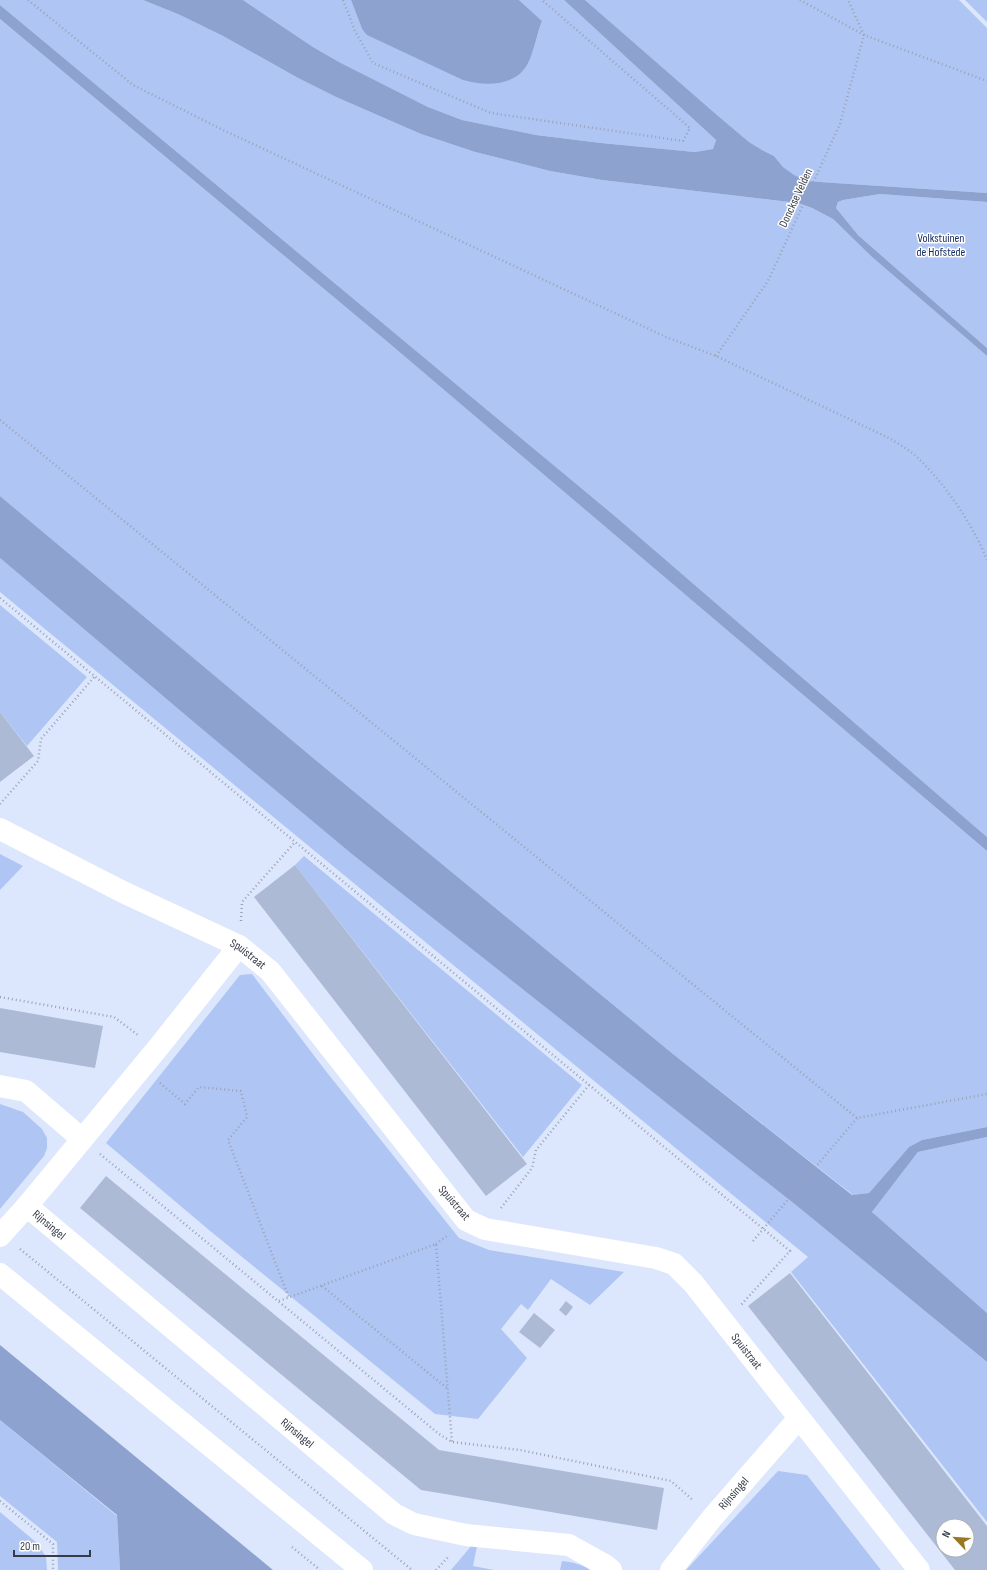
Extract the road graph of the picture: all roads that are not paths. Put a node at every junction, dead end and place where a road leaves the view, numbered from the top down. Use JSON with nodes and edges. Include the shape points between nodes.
{"nodes":[{"id":1,"x":0,"y":829,"type":"edge"},
{"id":2,"x":239,"y":946,"type":"junction"},
{"id":3,"x":0,"y":1086,"type":"edge"},
{"id":4,"x":82,"y":1139,"type":"junction"},
{"id":5,"x":28,"y":1206,"type":"junction"},
{"id":6,"x":1,"y":1235,"type":"edge"},
{"id":7,"x":0,"y":1274,"type":"edge"},
{"id":8,"x":799,"y":1418,"type":"junction"},
{"id":9,"x":362,"y":1570,"type":"edge"},
{"id":10,"x":611,"y":1570,"type":"edge"},
{"id":11,"x":671,"y":1570,"type":"edge"},
{"id":12,"x":919,"y":1570,"type":"edge"}],
"edges":[{"from":1,"to":2,"type":"street","name":"Spuistraat","via":[[123,892]]},
{"from":2,"to":4,"type":"street","name":"Rijnsingel"},
{"from":2,"to":8,"type":"street","name":"Spuistraat","via":[[270,971],[466,1220],[485,1229],[656,1258],[674,1264],[693,1283]]},
{"from":3,"to":4,"type":"street","via":[[26,1091]]},
{"from":4,"to":5,"type":"street","name":"Rijnsingel"},
{"from":5,"to":6,"type":"street","name":"Rijnsingel"},
{"from":5,"to":10,"type":"street","name":"Rijnsingel","via":[[394,1514],[414,1524],[466,1535],[569,1545]]},
{"from":7,"to":9,"type":"street"},
{"from":8,"to":11,"type":"street","name":"Rijnsingel","via":[[712,1518]]},
{"from":8,"to":12,"type":"street","name":"Spuistraat"}]}
